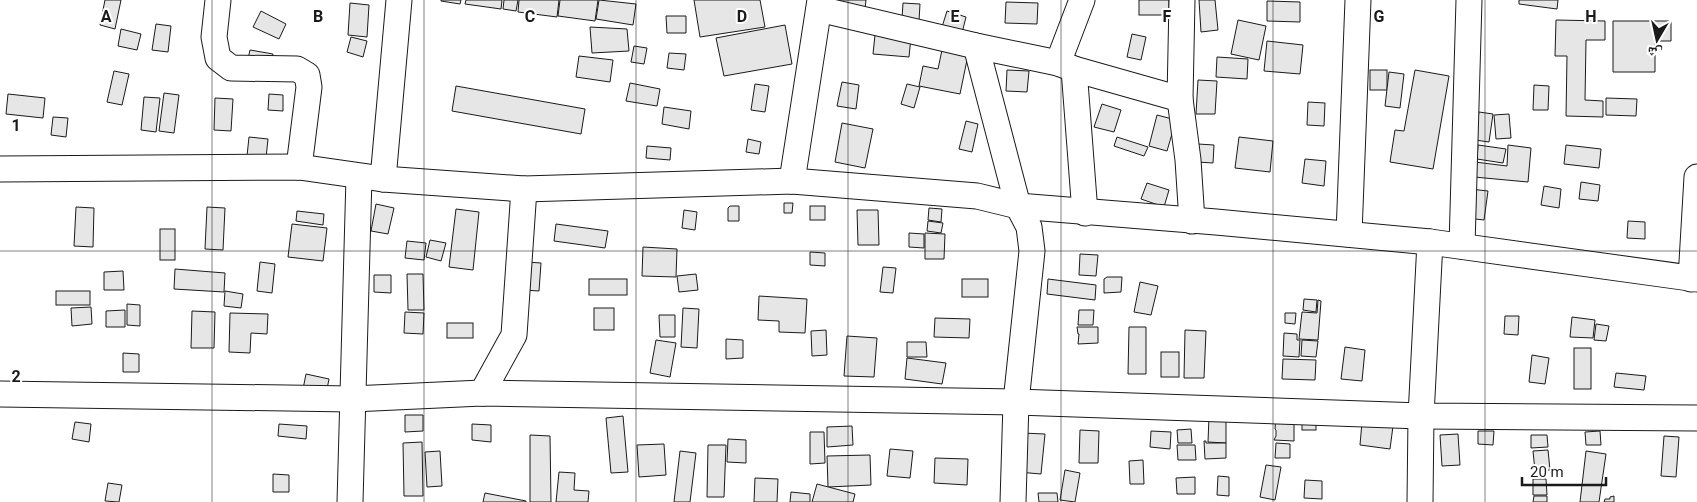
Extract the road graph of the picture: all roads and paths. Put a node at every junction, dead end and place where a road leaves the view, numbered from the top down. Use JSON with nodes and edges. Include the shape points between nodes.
{"nodes":[{"id":1,"x":218,"y":0,"type":"edge"},
{"id":2,"x":399,"y":0,"type":"edge"},
{"id":3,"x":1082,"y":0,"type":"edge"},
{"id":4,"x":1182,"y":0,"type":"edge"},
{"id":5,"x":1358,"y":0,"type":"edge"},
{"id":6,"x":1469,"y":0,"type":"edge"},
{"id":7,"x":820,"y":4,"type":"edge"},
{"id":8,"x":976,"y":46,"type":"junction"},
{"id":9,"x":1066,"y":66,"type":"junction"},
{"id":10,"x":1180,"y":99,"type":"junction"},
{"id":11,"x":299,"y":167,"type":"junction"},
{"id":12,"x":0,"y":169,"type":"edge"},
{"id":13,"x":1697,"y":177,"type":"edge"},
{"id":14,"x":371,"y":178,"type":"junction"},
{"id":15,"x":792,"y":181,"type":"junction"},
{"id":16,"x":524,"y":189,"type":"junction"},
{"id":17,"x":1018,"y":206,"type":"junction"},
{"id":18,"x":1085,"y":213,"type":"junction"},
{"id":19,"x":1192,"y":221,"type":"junction"},
{"id":20,"x":1350,"y":234,"type":"junction"},
{"id":21,"x":1430,"y":242,"type":"junction"},
{"id":22,"x":1462,"y":246,"type":"junction"},
{"id":23,"x":1694,"y":279,"type":"edge"},
{"id":24,"x":482,"y":393,"type":"junction"},
{"id":25,"x":0,"y":394,"type":"edge"},
{"id":26,"x":352,"y":399,"type":"junction"},
{"id":27,"x":1016,"y":402,"type":"junction"},
{"id":28,"x":1420,"y":416,"type":"junction"},
{"id":29,"x":1697,"y":418,"type":"edge"},
{"id":30,"x":350,"y":502,"type":"edge"},
{"id":31,"x":1012,"y":502,"type":"edge"},
{"id":32,"x":1420,"y":502,"type":"edge"}],
"edges":[{"from":1,"to":11,"type":"street","via":[[214,37],[218,58],[231,68],[297,69],[307,75],[309,87]]},
{"from":2,"to":14,"type":"street"},
{"from":3,"to":9,"type":"street"},
{"from":4,"to":10,"type":"street"},
{"from":5,"to":20,"type":"street"},
{"from":6,"to":22,"type":"street"},
{"from":7,"to":8,"type":"street"},
{"from":7,"to":15,"type":"street"},
{"from":8,"to":9,"type":"street"},
{"from":8,"to":17,"type":"street"},
{"from":9,"to":10,"type":"street"},
{"from":9,"to":18,"type":"street"},
{"from":10,"to":19,"type":"street"},
{"from":11,"to":12,"type":"street"},
{"from":11,"to":14,"type":"street"},
{"from":13,"to":23,"type":"street"},
{"from":14,"to":16,"type":"street"},
{"from":14,"to":26,"type":"street"},
{"from":15,"to":16,"type":"street"},
{"from":15,"to":17,"type":"street","via":[[977,196]]},
{"from":16,"to":24,"type":"street","via":[[514,335]]},
{"from":17,"to":18,"type":"street"},
{"from":17,"to":27,"type":"street","via":[[1029,227],[1032,251]]},
{"from":18,"to":19,"type":"street"},
{"from":19,"to":20,"type":"street"},
{"from":20,"to":21,"type":"street"},
{"from":21,"to":22,"type":"street"},
{"from":21,"to":28,"type":"street"},
{"from":22,"to":23,"type":"street"},
{"from":24,"to":26,"type":"street"},
{"from":24,"to":27,"type":"street"},
{"from":25,"to":26,"type":"street"},
{"from":26,"to":30,"type":"street"},
{"from":27,"to":28,"type":"street"},
{"from":27,"to":31,"type":"street"},
{"from":28,"to":29,"type":"street"},
{"from":28,"to":32,"type":"street"}]}
